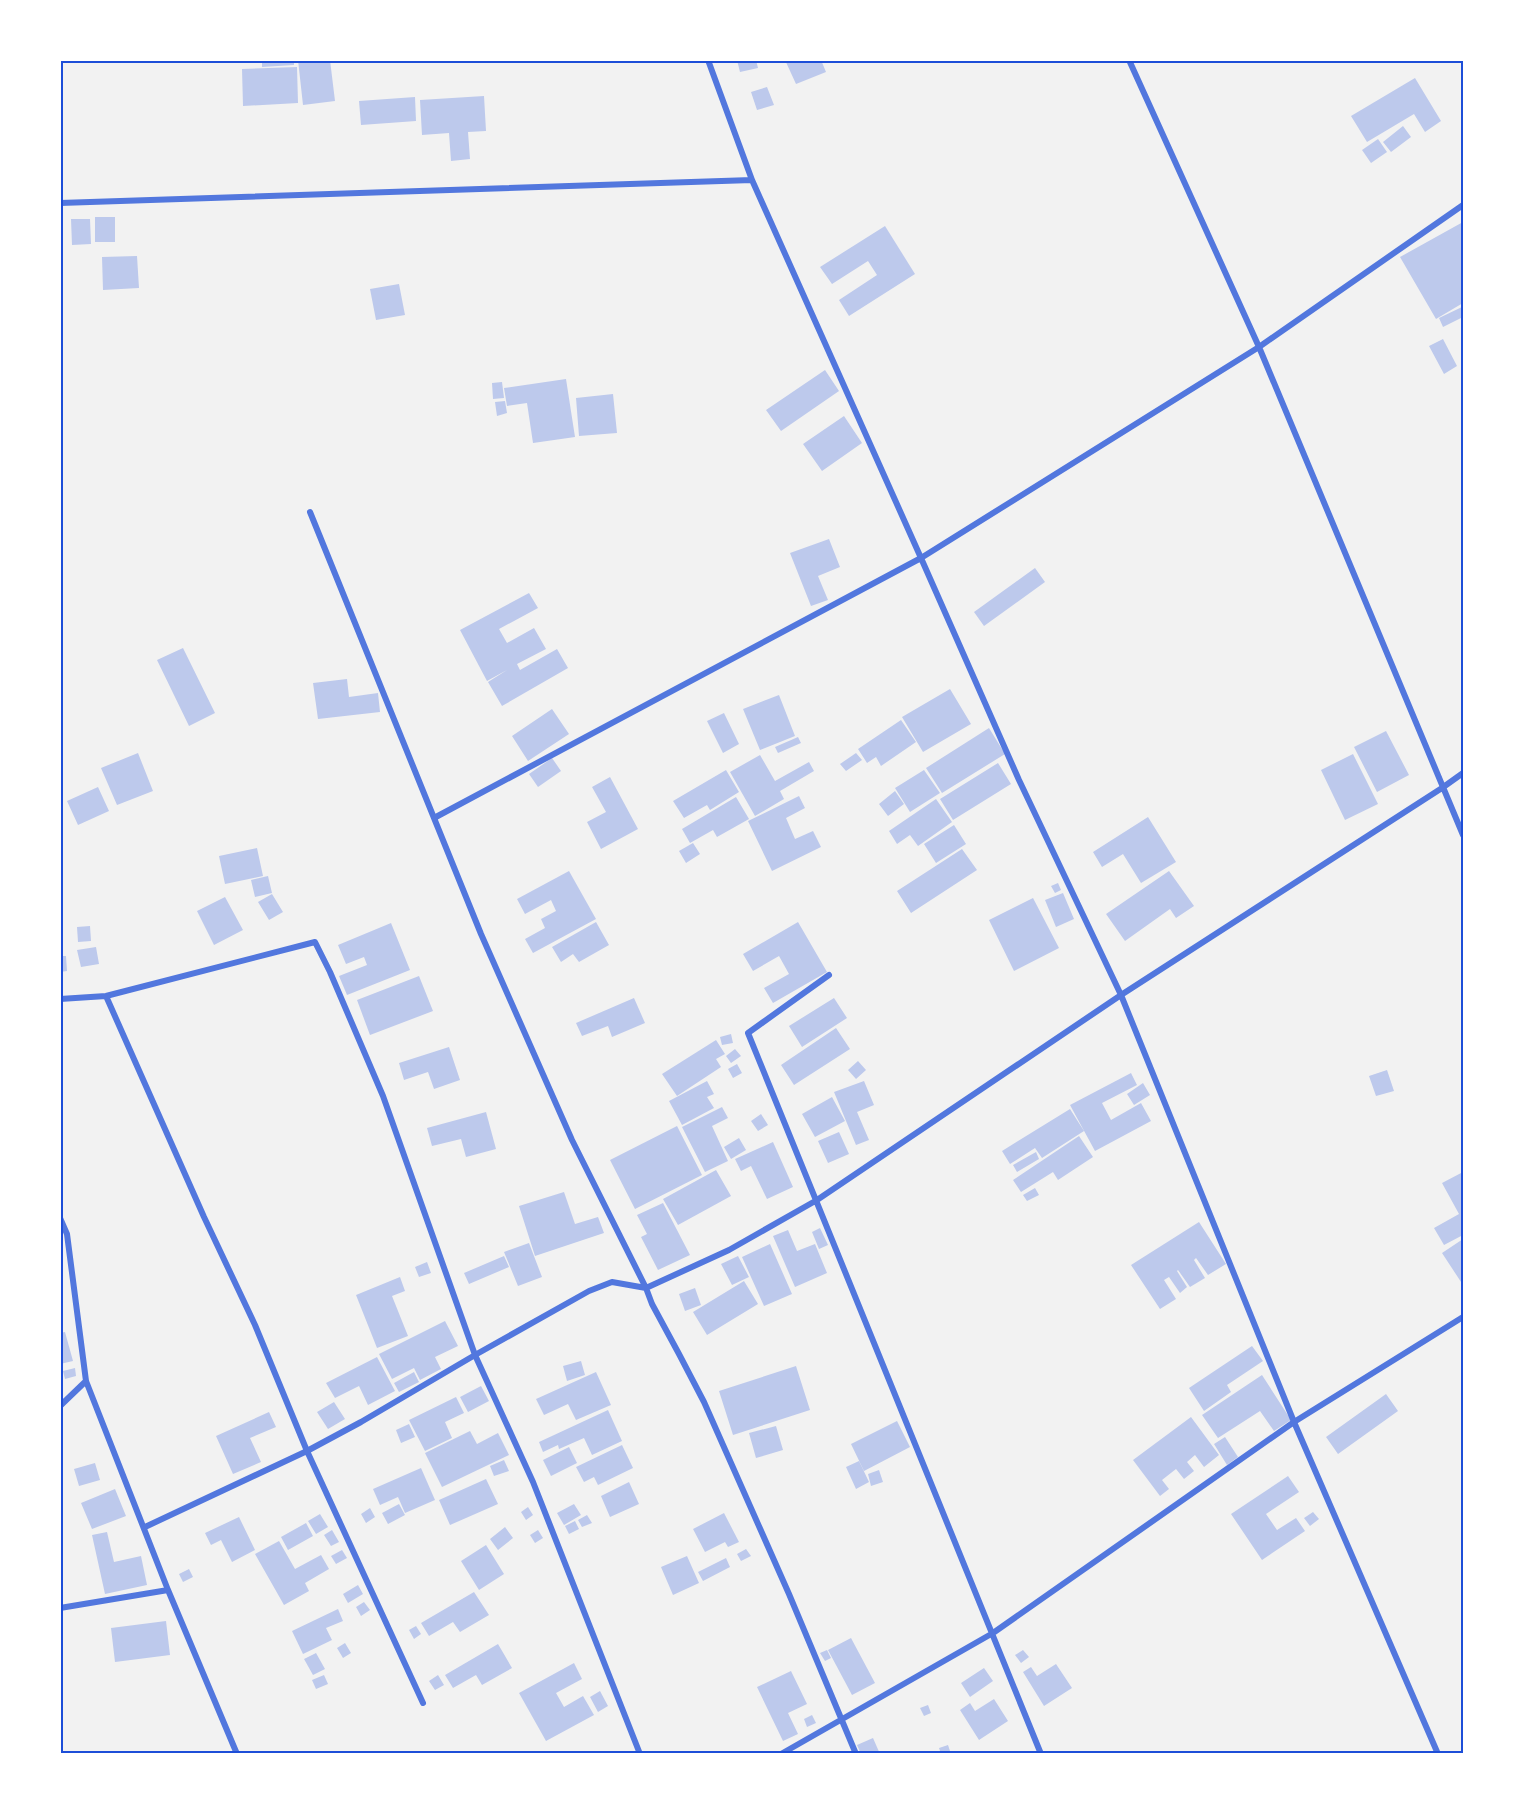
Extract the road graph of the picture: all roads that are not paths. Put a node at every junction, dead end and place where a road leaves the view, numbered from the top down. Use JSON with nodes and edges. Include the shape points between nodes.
{"nodes":[{"id":1,"x":708,"y":60,"type":"edge"},
{"id":2,"x":1129,"y":60,"type":"edge"},
{"id":3,"x":752,"y":180,"type":"junction"},
{"id":4,"x":60,"y":203,"type":"edge"},
{"id":5,"x":1463,"y":205,"type":"edge"},
{"id":6,"x":1258,"y":347,"type":"junction"},
{"id":7,"x":310,"y":512,"type":"dead end"},
{"id":8,"x":921,"y":558,"type":"junction"},
{"id":9,"x":1463,"y":773,"type":"edge"},
{"id":10,"x":1442,"y":788,"type":"junction"},
{"id":11,"x":434,"y":818,"type":"junction"},
{"id":12,"x":1463,"y":835,"type":"edge"},
{"id":13,"x":829,"y":975,"type":"dead end"},
{"id":14,"x":1121,"y":995,"type":"junction"},
{"id":15,"x":106,"y":996,"type":"junction"},
{"id":16,"x":60,"y":999,"type":"edge"},
{"id":17,"x":817,"y":1200,"type":"junction"},
{"id":18,"x":60,"y":1218,"type":"edge"},
{"id":19,"x":64,"y":1234,"type":"edge"},
{"id":20,"x":646,"y":1288,"type":"junction"},
{"id":21,"x":1463,"y":1317,"type":"edge"},
{"id":22,"x":475,"y":1355,"type":"junction"},
{"id":23,"x":86,"y":1381,"type":"junction"},
{"id":24,"x":60,"y":1406,"type":"edge"},
{"id":25,"x":1294,"y":1422,"type":"junction"},
{"id":26,"x":307,"y":1451,"type":"junction"},
{"id":27,"x":145,"y":1527,"type":"junction"},
{"id":28,"x":168,"y":1590,"type":"junction"},
{"id":29,"x":60,"y":1608,"type":"edge"},
{"id":30,"x":993,"y":1633,"type":"junction"},
{"id":31,"x":423,"y":1703,"type":"dead end"},
{"id":32,"x":842,"y":1721,"type":"junction"},
{"id":33,"x":237,"y":1754,"type":"edge"},
{"id":34,"x":640,"y":1754,"type":"edge"},
{"id":35,"x":781,"y":1754,"type":"edge"},
{"id":36,"x":856,"y":1754,"type":"edge"},
{"id":37,"x":1041,"y":1754,"type":"edge"},
{"id":38,"x":1438,"y":1754,"type":"edge"}],
"edges":[{"from":1,"to":3,"type":"street"},
{"from":2,"to":6,"type":"street"},
{"from":3,"to":4,"type":"street"},
{"from":3,"to":8,"type":"street"},
{"from":5,"to":6,"type":"street"},
{"from":6,"to":8,"type":"street"},
{"from":6,"to":10,"type":"street"},
{"from":7,"to":11,"type":"street"},
{"from":8,"to":11,"type":"street"},
{"from":8,"to":14,"type":"street","via":[[1019,780]]},
{"from":9,"to":10,"type":"street"},
{"from":10,"to":12,"type":"street"},
{"from":10,"to":14,"type":"street"},
{"from":11,"to":20,"type":"street","via":[[567,1129]]},
{"from":13,"to":17,"type":"street","via":[[748,1033]]},
{"from":14,"to":17,"type":"street"},
{"from":14,"to":25,"type":"street"},
{"from":15,"to":16,"type":"street"},
{"from":15,"to":22,"type":"street","via":[[315,942],[383,1096]]},
{"from":15,"to":26,"type":"street","via":[[255,1325]]},
{"from":17,"to":20,"type":"street","via":[[729,1250]]},
{"from":17,"to":30,"type":"street"},
{"from":18,"to":19,"type":"street"},
{"from":19,"to":23,"type":"street"},
{"from":20,"to":22,"type":"street","via":[[612,1282],[589,1291]]},
{"from":20,"to":32,"type":"street","via":[[704,1402]]},
{"from":21,"to":25,"type":"street"},
{"from":22,"to":26,"type":"street"},
{"from":22,"to":34,"type":"street","via":[[533,1482]]},
{"from":23,"to":24,"type":"street"},
{"from":23,"to":27,"type":"street"},
{"from":25,"to":30,"type":"street"},
{"from":25,"to":38,"type":"street"},
{"from":26,"to":27,"type":"street"},
{"from":26,"to":31,"type":"street"},
{"from":27,"to":28,"type":"street"},
{"from":28,"to":29,"type":"street"},
{"from":28,"to":33,"type":"street"},
{"from":30,"to":32,"type":"street"},
{"from":30,"to":37,"type":"street"},
{"from":32,"to":35,"type":"street"},
{"from":32,"to":36,"type":"street"}]}
